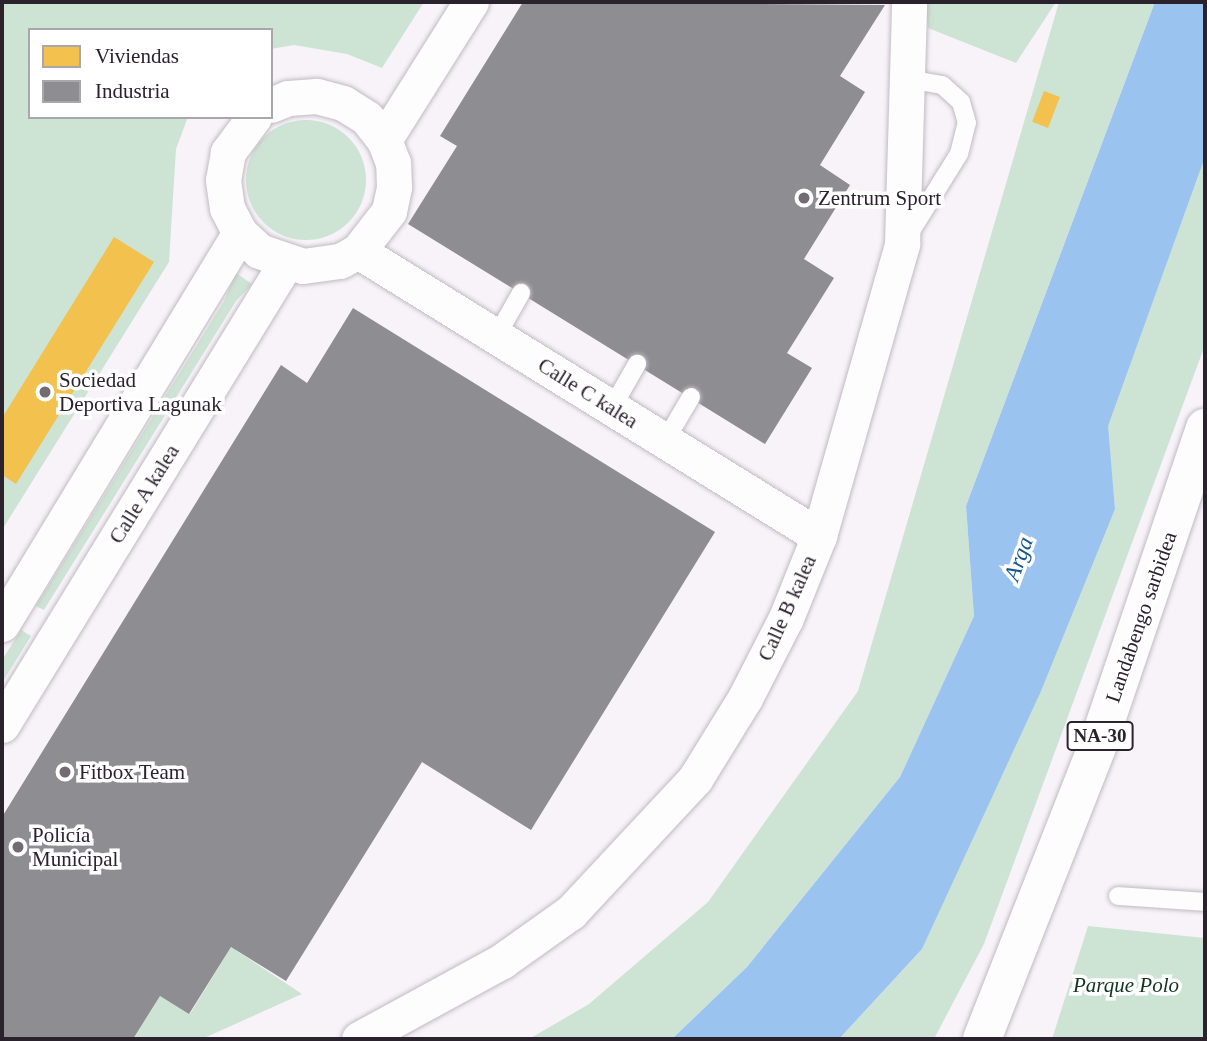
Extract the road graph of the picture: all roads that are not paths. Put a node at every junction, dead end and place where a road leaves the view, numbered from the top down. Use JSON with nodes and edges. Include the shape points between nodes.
{"nodes":[{"id":1,"x":471,"y":2,"type":"edge"},
{"id":2,"x":909,"y":2,"type":"edge"},
{"id":3,"x":909,"y":79,"type":"junction"},
{"id":4,"x":273,"y":104,"type":"edge"},
{"id":5,"x":253,"y":119,"type":"edge"},
{"id":6,"x":384,"y":140,"type":"junction"},
{"id":7,"x":240,"y":233,"type":"junction"},
{"id":8,"x":902,"y":244,"type":"junction"},
{"id":9,"x":358,"y":251,"type":"junction"},
{"id":10,"x":285,"y":264,"type":"junction"},
{"id":11,"x":521,"y":293,"type":"dead end"},
{"id":12,"x":496,"y":337,"type":"junction"},
{"id":13,"x":637,"y":364,"type":"dead end"},
{"id":14,"x":691,"y":397,"type":"dead end"},
{"id":15,"x":612,"y":408,"type":"junction"},
{"id":16,"x":1205,"y":428,"type":"edge"},
{"id":17,"x":665,"y":441,"type":"junction"},
{"id":18,"x":818,"y":536,"type":"junction"},
{"id":19,"x":2,"y":624,"type":"edge"},
{"id":20,"x":2,"y":725,"type":"edge"},
{"id":21,"x":1118,"y":896,"type":"dead end"},
{"id":22,"x":1205,"y":902,"type":"edge"},
{"id":23,"x":359,"y":1039,"type":"edge"},
{"id":24,"x":982,"y":1039,"type":"edge"}],
"edges":[{"from":1,"to":6,"type":"street"},
{"from":2,"to":3,"type":"street","name":"Calle B kalea"},
{"from":3,"to":8,"type":"street","name":"Calle B kalea"},
{"from":3,"to":8,"type":"lane","via":[[942,85],[961,102],[967,122],[959,154],[936,197]]},
{"from":4,"to":6,"type":"street","via":[[316,96],[343,103],[367,118]]},
{"from":5,"to":7,"type":"street","via":[[228,152],[223,180],[227,208]]},
{"from":6,"to":9,"type":"street","via":[[393,163],[389,211]]},
{"from":7,"to":10,"type":"street","via":[[259,251]]},
{"from":7,"to":19,"type":"street"},
{"from":8,"to":18,"type":"street","name":"Calle B kalea"},
{"from":9,"to":10,"type":"street","via":[[320,266]]},
{"from":9,"to":12,"type":"street","name":"Calle C kalea"},
{"from":10,"to":20,"type":"street","name":"Calle A kalea"},
{"from":11,"to":12,"type":"lane"},
{"from":12,"to":15,"type":"street","name":"Calle C kalea"},
{"from":13,"to":15,"type":"lane"},
{"from":14,"to":17,"type":"lane"},
{"from":15,"to":17,"type":"street","name":"Calle C kalea"},
{"from":16,"to":24,"type":"highway","name":"Landabengo sarbidea","number":"NA-30","via":[[1097,747]]},
{"from":17,"to":18,"type":"street","name":"Calle C kalea"},
{"from":18,"to":23,"type":"street","name":"Calle B kalea","via":[[781,629],[695,779],[571,912],[502,961]]},
{"from":21,"to":22,"type":"lane"}]}
